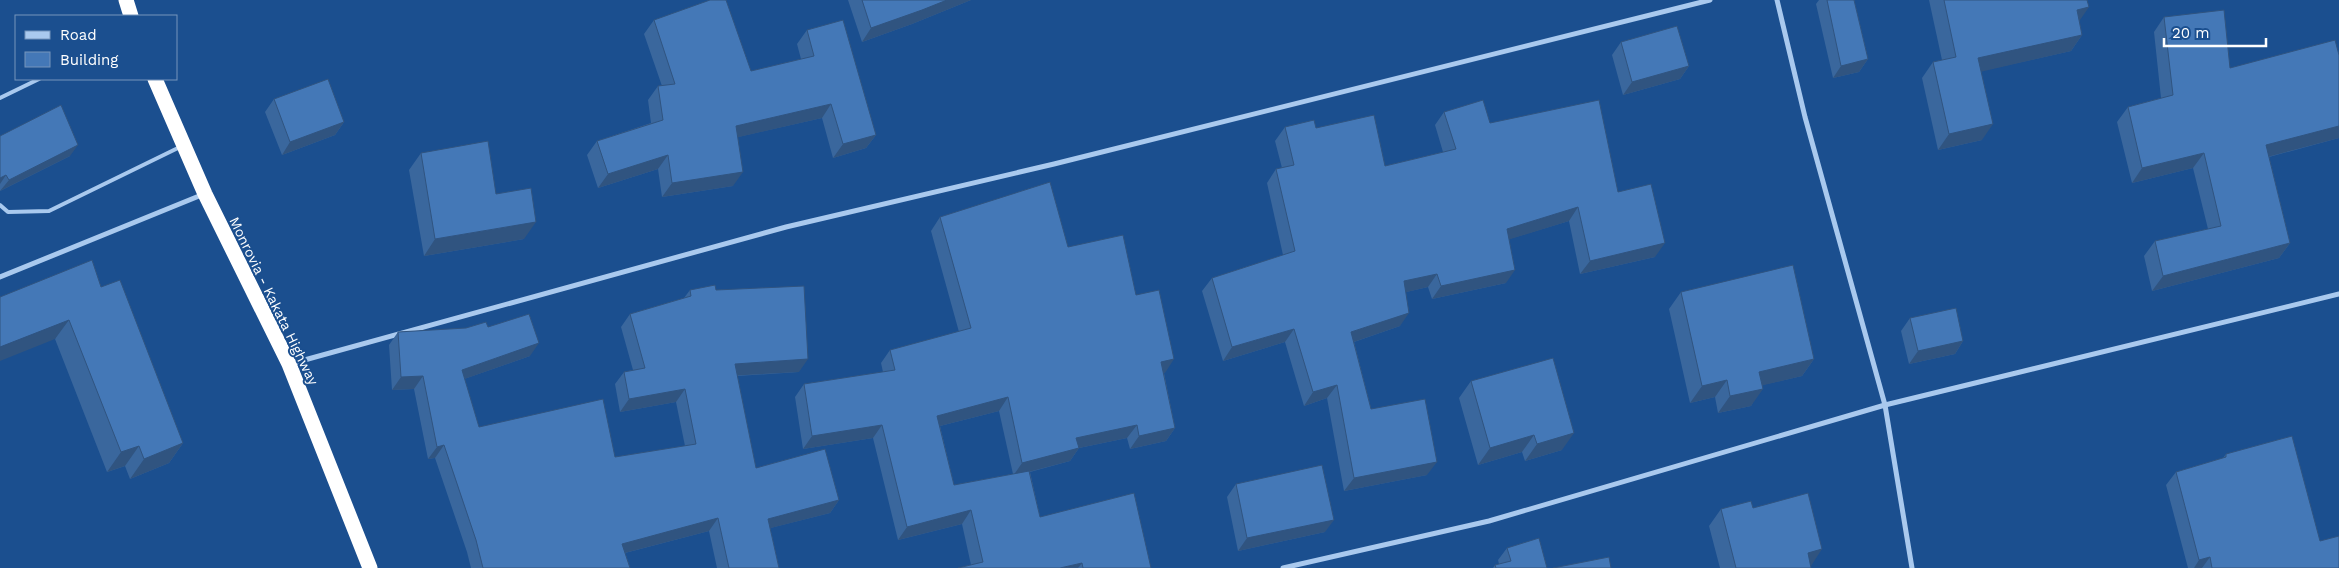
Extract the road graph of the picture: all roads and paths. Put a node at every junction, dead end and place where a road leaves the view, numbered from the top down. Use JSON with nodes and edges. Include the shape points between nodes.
{"nodes":[{"id":1,"x":126,"y":0,"type":"edge"},
{"id":2,"x":1710,"y":0,"type":"edge"},
{"id":3,"x":1777,"y":0,"type":"edge"},
{"id":4,"x":131,"y":15,"type":"edge"},
{"id":5,"x":37,"y":80,"type":"edge"},
{"id":6,"x":155,"y":80,"type":"edge"},
{"id":7,"x":0,"y":98,"type":"edge"},
{"id":8,"x":184,"y":145,"type":"junction"},
{"id":9,"x":204,"y":194,"type":"junction"},
{"id":10,"x":0,"y":205,"type":"edge"},
{"id":11,"x":0,"y":277,"type":"edge"},
{"id":12,"x":2339,"y":294,"type":"edge"},
{"id":13,"x":290,"y":364,"type":"junction"},
{"id":14,"x":1885,"y":405,"type":"junction"},
{"id":15,"x":370,"y":568,"type":"edge"},
{"id":16,"x":1283,"y":568,"type":"edge"},
{"id":17,"x":1912,"y":568,"type":"edge"}],
"edges":[{"from":1,"to":4,"type":"highway"},
{"from":2,"to":13,"type":"street","via":[[786,227]]},
{"from":3,"to":14,"type":"street","via":[[1805,117]]},
{"from":5,"to":7,"type":"lane"},
{"from":6,"to":8,"type":"highway","name":"Monrovia - Kakata Highway"},
{"from":8,"to":9,"type":"highway","name":"Monrovia - Kakata Highway"},
{"from":8,"to":10,"type":"lane","via":[[48,210],[8,212]]},
{"from":9,"to":11,"type":"street"},
{"from":9,"to":13,"type":"highway","name":"Monrovia - Kakata Highway"},
{"from":12,"to":14,"type":"street"},
{"from":13,"to":15,"type":"highway","name":"Monrovia - Kakata Highway"},
{"from":14,"to":16,"type":"street","via":[[1489,521]]},
{"from":14,"to":17,"type":"street"}]}
